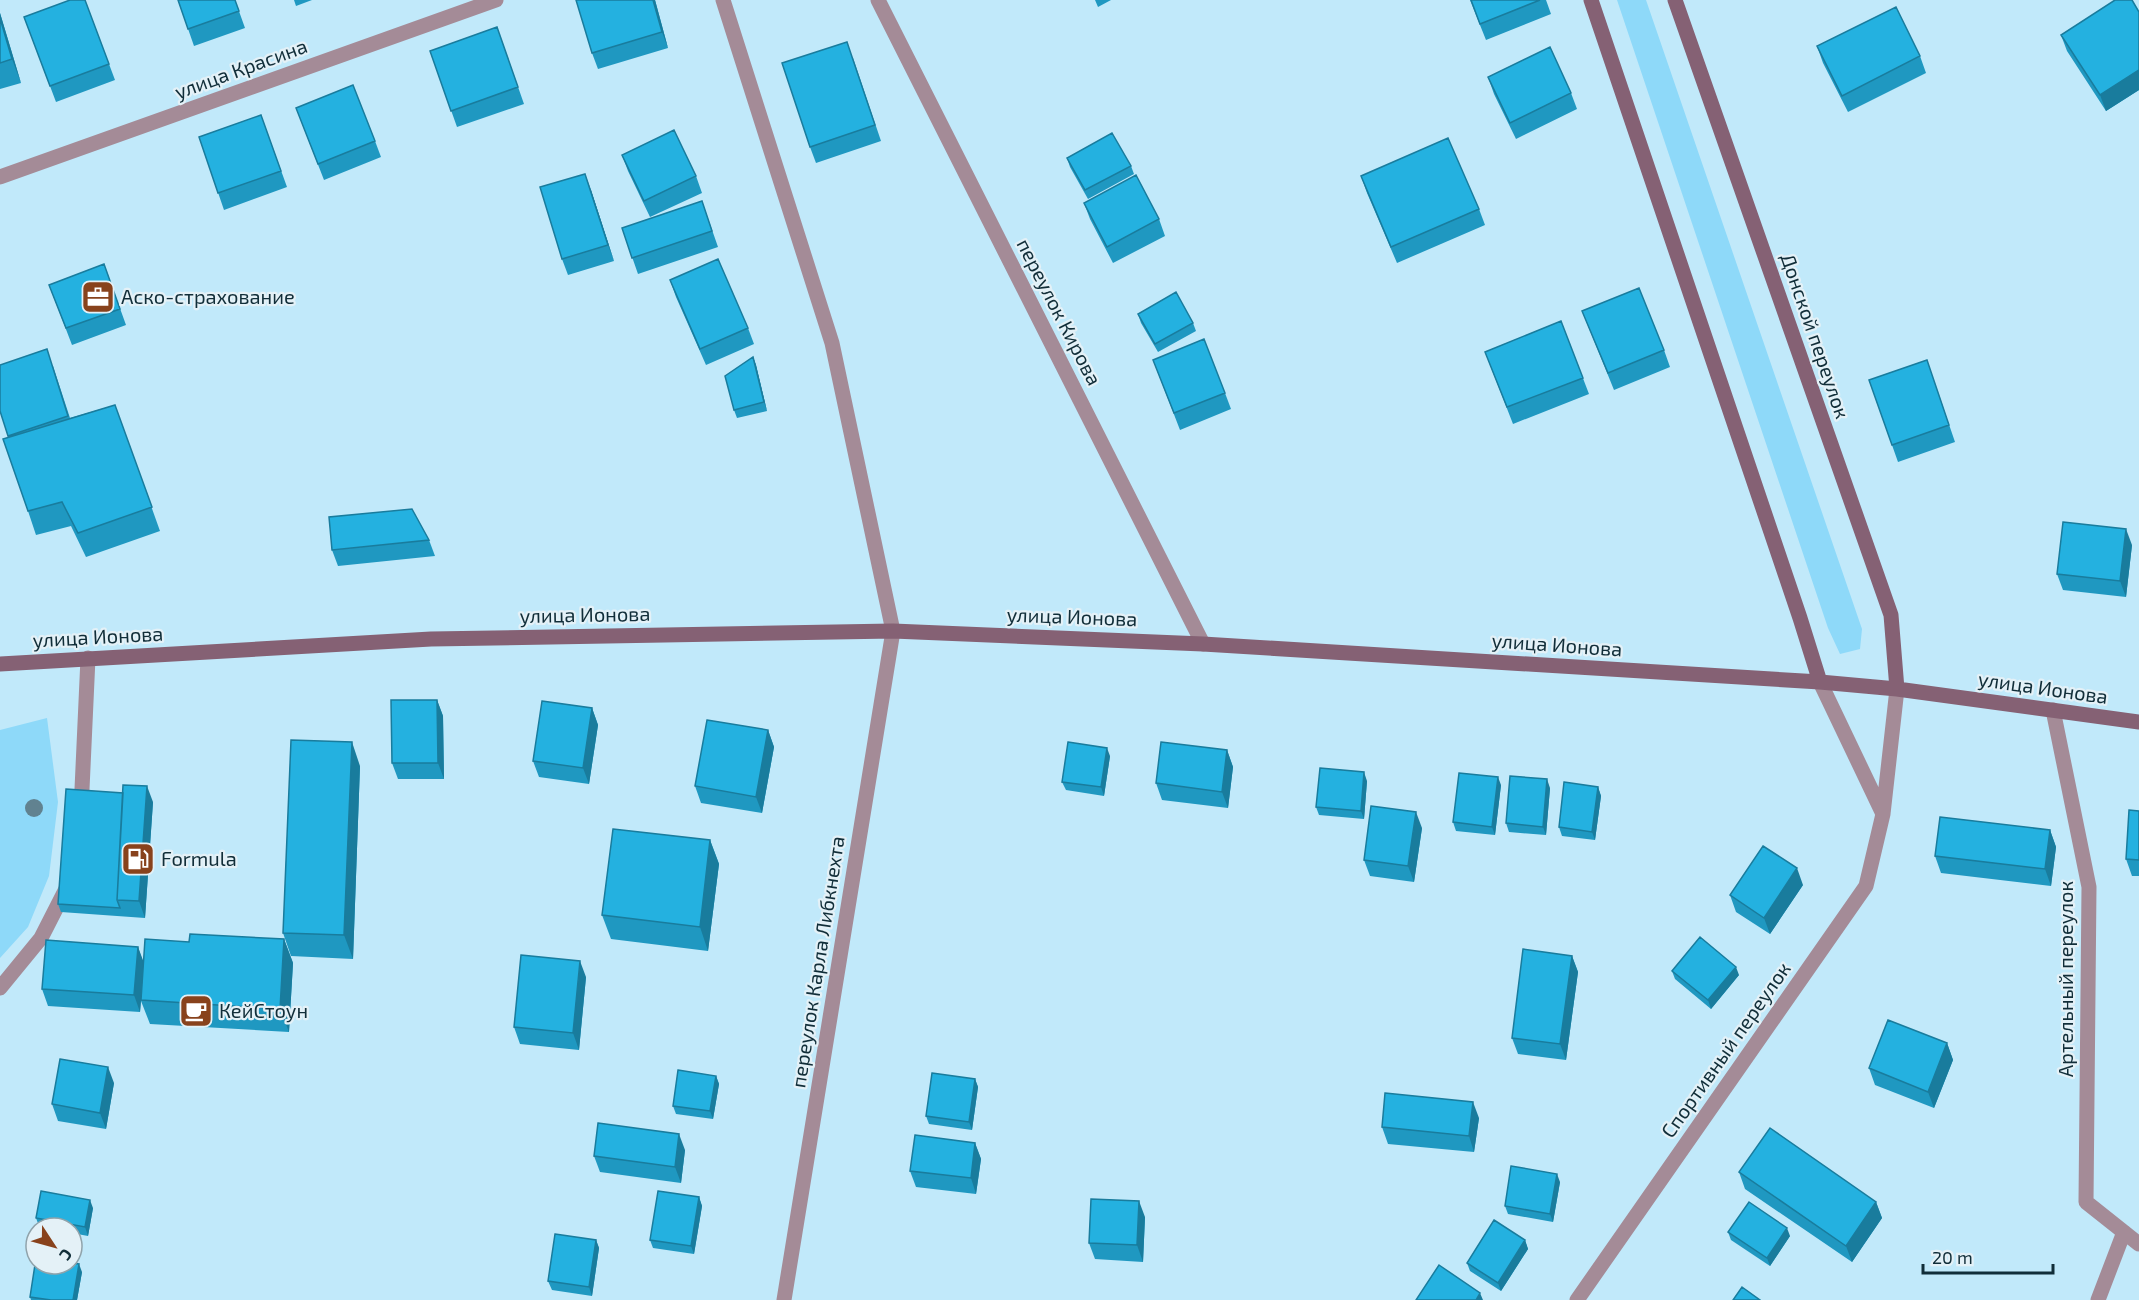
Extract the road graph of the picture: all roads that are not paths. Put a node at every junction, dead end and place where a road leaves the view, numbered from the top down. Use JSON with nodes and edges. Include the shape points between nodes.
{"nodes":[{"id":1,"x":496,"y":0,"type":"edge"},
{"id":2,"x":723,"y":0,"type":"edge"},
{"id":3,"x":878,"y":0,"type":"edge"},
{"id":4,"x":1591,"y":0,"type":"edge"},
{"id":5,"x":1675,"y":0,"type":"edge"},
{"id":6,"x":0,"y":177,"type":"edge"},
{"id":7,"x":893,"y":631,"type":"junction"},
{"id":8,"x":1203,"y":644,"type":"junction"},
{"id":9,"x":88,"y":658,"type":"junction"},
{"id":10,"x":0,"y":664,"type":"edge"},
{"id":11,"x":1820,"y":682,"type":"junction"},
{"id":12,"x":1897,"y":689,"type":"junction"},
{"id":13,"x":2054,"y":710,"type":"junction"},
{"id":14,"x":2139,"y":722,"type":"edge"},
{"id":15,"x":1883,"y":814,"type":"junction"},
{"id":16,"x":79,"y":830,"type":"edge"},
{"id":17,"x":72,"y":870,"type":"edge"},
{"id":18,"x":0,"y":988,"type":"edge"},
{"id":19,"x":2124,"y":1232,"type":"junction"},
{"id":20,"x":2139,"y":1244,"type":"edge"},
{"id":21,"x":784,"y":1300,"type":"edge"},
{"id":22,"x":1577,"y":1300,"type":"edge"},
{"id":23,"x":2098,"y":1300,"type":"edge"}],
"edges":[{"from":1,"to":6,"type":"street","name":"улица Красина"},
{"from":2,"to":7,"type":"street","via":[[832,343]]},
{"from":3,"to":8,"type":"street","name":"переулок Кирова"},
{"from":4,"to":11,"type":"main road"},
{"from":5,"to":12,"type":"main road","name":"Донской переулок","via":[[1891,615]]},
{"from":7,"to":8,"type":"main road","name":"улица Ионова"},
{"from":7,"to":9,"type":"main road","name":"улица Ионова","via":[[431,639]]},
{"from":7,"to":21,"type":"street","name":"переулок Карла Либкнехта"},
{"from":8,"to":11,"type":"main road","name":"улица Ионова"},
{"from":9,"to":10,"type":"main road","name":"улица Ионова"},
{"from":9,"to":16,"type":"street"},
{"from":11,"to":12,"type":"main road","name":"улица Ионова"},
{"from":11,"to":15,"type":"street"},
{"from":12,"to":13,"type":"main road","name":"улица Ионова"},
{"from":12,"to":15,"type":"street","name":"Спортивный переулок"},
{"from":13,"to":14,"type":"main road","name":"улица Ионова"},
{"from":13,"to":19,"type":"street","name":"Артельный переулок","via":[[2089,887],[2086,1202]]},
{"from":15,"to":22,"type":"street","name":"Спортивный переулок","via":[[1866,886]]},
{"from":17,"to":18,"type":"street","via":[[71,880],[41,938]]},
{"from":19,"to":20,"type":"street","name":"Артельный переулок"},
{"from":19,"to":23,"type":"street"}]}
